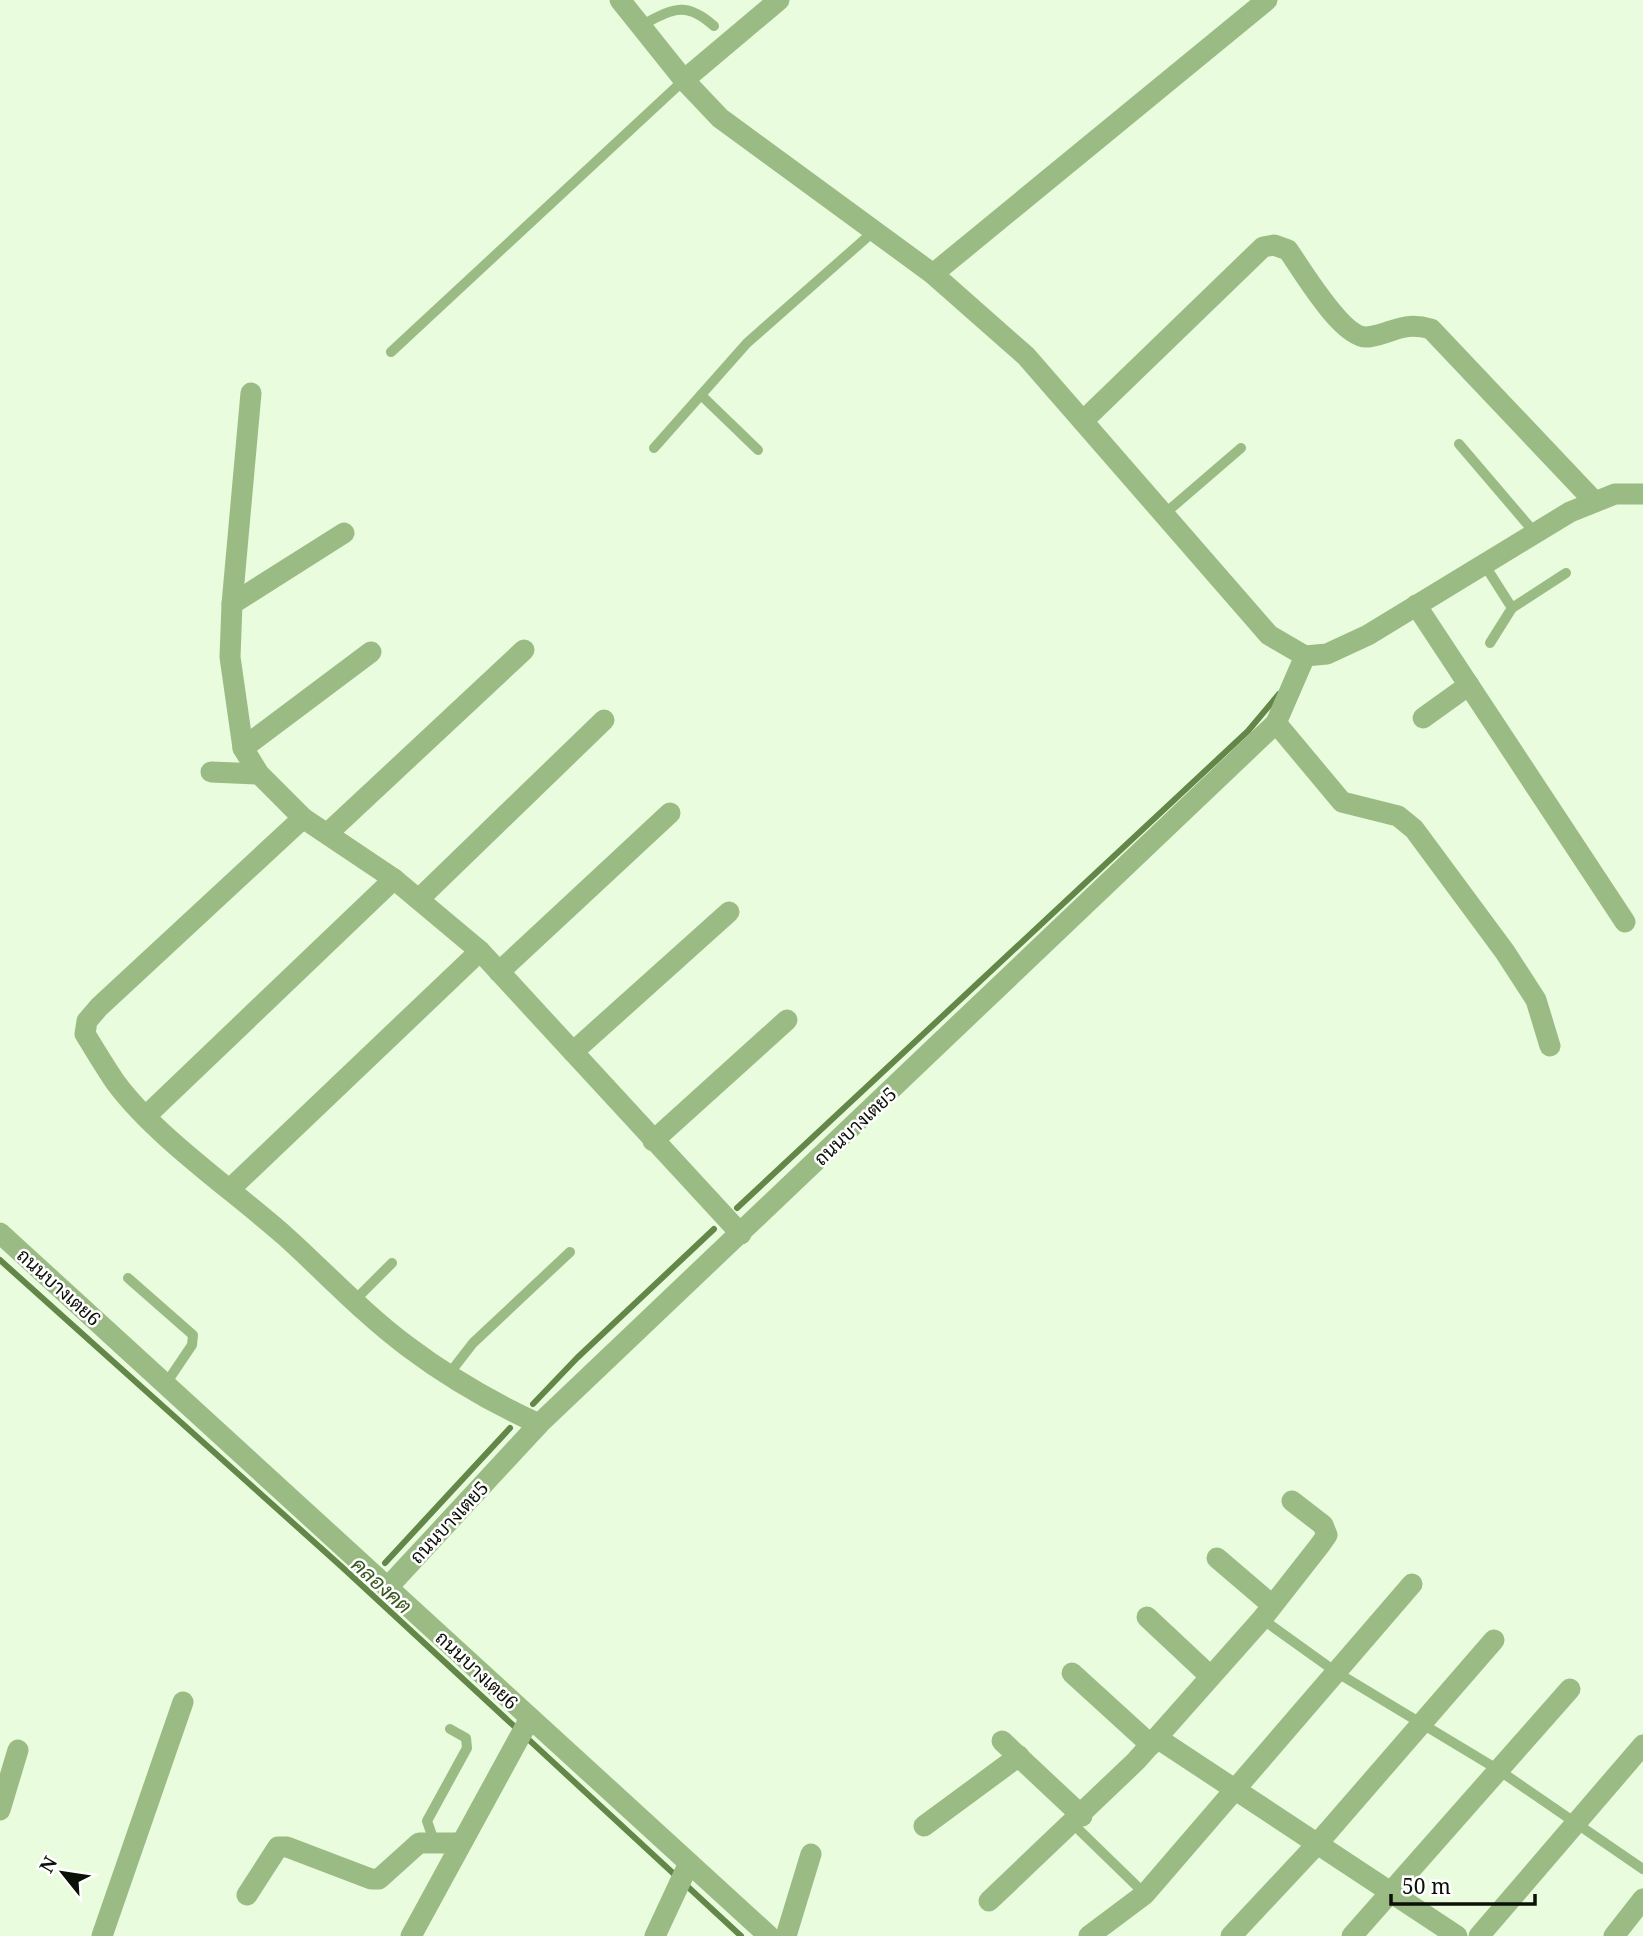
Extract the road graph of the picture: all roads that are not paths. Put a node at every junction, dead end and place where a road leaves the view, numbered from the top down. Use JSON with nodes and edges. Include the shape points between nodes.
{"nodes":[{"id":1,"x":620,"y":0,"type":"edge"},
{"id":2,"x":779,"y":0,"type":"edge"},
{"id":3,"x":1267,"y":0,"type":"edge"},
{"id":4,"x":640,"y":26,"type":"junction"},
{"id":5,"x":714,"y":26,"type":"dead end"},
{"id":6,"x":684,"y":80,"type":"junction"},
{"id":7,"x":873,"y":232,"type":"junction"},
{"id":8,"x":933,"y":274,"type":"junction"},
{"id":9,"x":391,"y":352,"type":"dead end"},
{"id":10,"x":251,"y":393,"type":"dead end"},
{"id":11,"x":701,"y":395,"type":"junction"},
{"id":12,"x":1083,"y":421,"type":"junction"},
{"id":13,"x":1459,"y":444,"type":"dead end"},
{"id":14,"x":654,"y":448,"type":"dead end"},
{"id":15,"x":1241,"y":448,"type":"dead end"},
{"id":16,"x":758,"y":450,"type":"dead end"},
{"id":17,"x":1643,"y":494,"type":"edge"},
{"id":18,"x":1594,"y":501,"type":"junction"},
{"id":19,"x":1162,"y":516,"type":"junction"},
{"id":20,"x":344,"y":533,"type":"dead end"},
{"id":21,"x":1535,"y":533,"type":"junction"},
{"id":22,"x":1484,"y":564,"type":"junction"},
{"id":23,"x":1566,"y":573,"type":"dead end"},
{"id":24,"x":232,"y":604,"type":"junction"},
{"id":25,"x":1416,"y":605,"type":"junction"},
{"id":26,"x":1512,"y":608,"type":"junction"},
{"id":27,"x":1490,"y":643,"type":"dead end"},
{"id":28,"x":524,"y":650,"type":"dead end"},
{"id":29,"x":371,"y":652,"type":"dead end"},
{"id":30,"x":1305,"y":656,"type":"junction"},
{"id":31,"x":1469,"y":685,"type":"junction"},
{"id":32,"x":1423,"y":718,"type":"dead end"},
{"id":33,"x":604,"y":720,"type":"dead end"},
{"id":34,"x":1276,"y":723,"type":"junction"},
{"id":35,"x":243,"y":748,"type":"junction"},
{"id":36,"x":211,"y":772,"type":"dead end"},
{"id":37,"x":259,"y":774,"type":"junction"},
{"id":38,"x":670,"y":813,"type":"dead end"},
{"id":39,"x":303,"y":818,"type":"junction"},
{"id":40,"x":328,"y":833,"type":"junction"},
{"id":41,"x":394,"y":879,"type":"junction"},
{"id":42,"x":419,"y":899,"type":"junction"},
{"id":43,"x":729,"y":912,"type":"dead end"},
{"id":44,"x":1625,"y":922,"type":"dead end"},
{"id":45,"x":480,"y":951,"type":"junction"},
{"id":46,"x":499,"y":972,"type":"junction"},
{"id":47,"x":787,"y":1020,"type":"dead end"},
{"id":48,"x":1550,"y":1045,"type":"dead end"},
{"id":49,"x":573,"y":1052,"type":"junction"},
{"id":50,"x":146,"y":1116,"type":"junction"},
{"id":51,"x":653,"y":1141,"type":"junction"},
{"id":52,"x":230,"y":1189,"type":"junction"},
{"id":53,"x":0,"y":1233,"type":"edge"},
{"id":54,"x":741,"y":1234,"type":"junction"},
{"id":55,"x":570,"y":1252,"type":"dead end"},
{"id":56,"x":392,"y":1263,"type":"dead end"},
{"id":57,"x":128,"y":1278,"type":"dead end"},
{"id":58,"x":354,"y":1301,"type":"junction"},
{"id":59,"x":449,"y":1374,"type":"junction"},
{"id":60,"x":165,"y":1385,"type":"junction"},
{"id":61,"x":539,"y":1424,"type":"junction"},
{"id":62,"x":1292,"y":1501,"type":"dead end"},
{"id":63,"x":1217,"y":1558,"type":"dead end"},
{"id":64,"x":1412,"y":1584,"type":"dead end"},
{"id":65,"x":388,"y":1587,"type":"junction"},
{"id":66,"x":1267,"y":1612,"type":"junction"},
{"id":67,"x":1147,"y":1618,"type":"dead end"},
{"id":68,"x":1494,"y":1640,"type":"dead end"},
{"id":69,"x":1336,"y":1672,"type":"junction"},
{"id":70,"x":1072,"y":1673,"type":"dead end"},
{"id":71,"x":1210,"y":1676,"type":"junction"},
{"id":72,"x":1570,"y":1689,"type":"dead end"},
{"id":73,"x":183,"y":1702,"type":"dead end"},
{"id":74,"x":529,"y":1720,"type":"junction"},
{"id":75,"x":1421,"y":1724,"type":"junction"},
{"id":76,"x":450,"y":1729,"type":"dead end"},
{"id":77,"x":1002,"y":1741,"type":"dead end"},
{"id":78,"x":1154,"y":1742,"type":"junction"},
{"id":79,"x":1643,"y":1745,"type":"edge"},
{"id":80,"x":18,"y":1750,"type":"dead end"},
{"id":81,"x":1019,"y":1756,"type":"junction"},
{"id":82,"x":1497,"y":1769,"type":"junction"},
{"id":83,"x":1236,"y":1790,"type":"junction"},
{"id":84,"x":0,"y":1810,"type":"edge"},
{"id":85,"x":1077,"y":1820,"type":"junction"},
{"id":86,"x":1576,"y":1823,"type":"junction"},
{"id":87,"x":924,"y":1826,"type":"dead end"},
{"id":88,"x":434,"y":1841,"type":"junction"},
{"id":89,"x":460,"y":1843,"type":"junction"},
{"id":90,"x":1318,"y":1843,"type":"junction"},
{"id":91,"x":811,"y":1854,"type":"dead end"},
{"id":92,"x":687,"y":1866,"type":"junction"},
{"id":93,"x":1643,"y":1870,"type":"edge"},
{"id":94,"x":1389,"y":1890,"type":"junction"},
{"id":95,"x":1144,"y":1894,"type":"junction"},
{"id":96,"x":247,"y":1895,"type":"dead end"},
{"id":97,"x":1643,"y":1899,"type":"edge"},
{"id":98,"x":989,"y":1901,"type":"dead end"},
{"id":99,"x":102,"y":1936,"type":"edge"},
{"id":100,"x":411,"y":1936,"type":"edge"},
{"id":101,"x":655,"y":1936,"type":"edge"},
{"id":102,"x":769,"y":1936,"type":"edge"},
{"id":103,"x":786,"y":1936,"type":"edge"},
{"id":104,"x":1089,"y":1936,"type":"edge"},
{"id":105,"x":1231,"y":1936,"type":"edge"},
{"id":106,"x":1352,"y":1936,"type":"edge"},
{"id":107,"x":1457,"y":1936,"type":"edge"},
{"id":108,"x":1479,"y":1936,"type":"edge"},
{"id":109,"x":1614,"y":1936,"type":"edge"}],
"edges":[{"from":1,"to":4,"type":"street"},
{"from":2,"to":6,"type":"street"},
{"from":3,"to":8,"type":"street"},
{"from":4,"to":5,"type":"lane","via":[[686,7],[700,12]]},
{"from":4,"to":6,"type":"street"},
{"from":6,"to":7,"type":"street","via":[[720,118]]},
{"from":6,"to":9,"type":"lane"},
{"from":7,"to":8,"type":"street"},
{"from":7,"to":11,"type":"lane","via":[[747,343]]},
{"from":8,"to":12,"type":"street","via":[[1026,356]]},
{"from":10,"to":24,"type":"street"},
{"from":11,"to":14,"type":"lane"},
{"from":11,"to":16,"type":"lane"},
{"from":12,"to":18,"type":"street","via":[[1263,247],[1274,245],[1288,250],[1342,325],[1355,334],[1366,337],[1415,324],[1432,329]]},
{"from":12,"to":19,"type":"street"},
{"from":13,"to":21,"type":"lane"},
{"from":15,"to":19,"type":"lane"},
{"from":17,"to":18,"type":"street","via":[[1615,494]]},
{"from":18,"to":21,"type":"street"},
{"from":19,"to":30,"type":"street","via":[[1269,635]]},
{"from":20,"to":24,"type":"street"},
{"from":21,"to":22,"type":"street"},
{"from":22,"to":25,"type":"street"},
{"from":22,"to":26,"type":"lane"},
{"from":23,"to":26,"type":"lane"},
{"from":24,"to":35,"type":"street","via":[[230,657]]},
{"from":25,"to":30,"type":"street","via":[[1327,654]]},
{"from":25,"to":31,"type":"street"},
{"from":26,"to":27,"type":"lane"},
{"from":28,"to":40,"type":"street"},
{"from":29,"to":35,"type":"street"},
{"from":30,"to":34,"type":"street","name":"ถนนบางเตย5"},
{"from":31,"to":32,"type":"street"},
{"from":31,"to":44,"type":"street"},
{"from":33,"to":42,"type":"street"},
{"from":34,"to":48,"type":"street","via":[[1342,802],[1398,816],[1422,839],[1536,1000]]},
{"from":34,"to":54,"type":"street","name":"ถนนบางเตย5"},
{"from":35,"to":37,"type":"street"},
{"from":36,"to":37,"type":"street"},
{"from":37,"to":39,"type":"street"},
{"from":38,"to":46,"type":"street"},
{"from":39,"to":40,"type":"street"},
{"from":39,"to":50,"type":"street","via":[[87,1021],[85,1034],[117,1084]]},
{"from":40,"to":41,"type":"street"},
{"from":41,"to":42,"type":"street"},
{"from":41,"to":50,"type":"street"},
{"from":42,"to":45,"type":"street"},
{"from":43,"to":49,"type":"street"},
{"from":45,"to":46,"type":"street"},
{"from":45,"to":52,"type":"street"},
{"from":46,"to":49,"type":"street"},
{"from":47,"to":51,"type":"street"},
{"from":49,"to":51,"type":"street"},
{"from":50,"to":52,"type":"street"},
{"from":51,"to":54,"type":"street"},
{"from":52,"to":58,"type":"street"},
{"from":53,"to":60,"type":"street","name":"ถนนบางเตย6"},
{"from":54,"to":61,"type":"street","name":"ถนนบางเตย5"},
{"from":55,"to":59,"type":"lane","via":[[473,1343]]},
{"from":56,"to":58,"type":"lane"},
{"from":57,"to":60,"type":"lane","via":[[193,1335],[192,1345]]},
{"from":58,"to":59,"type":"street","via":[[407,1347]]},
{"from":59,"to":61,"type":"street"},
{"from":60,"to":65,"type":"street","name":"ถนนบางเตย6"},
{"from":61,"to":65,"type":"street","name":"ถนนบางเตย5"},
{"from":62,"to":66,"type":"street","via":[[1323,1525],[1326,1535]]},
{"from":63,"to":66,"type":"street"},
{"from":64,"to":69,"type":"street"},
{"from":65,"to":74,"type":"street","name":"ถนนบางเตย6"},
{"from":66,"to":69,"type":"lane"},
{"from":66,"to":71,"type":"street"},
{"from":67,"to":71,"type":"street"},
{"from":68,"to":75,"type":"street"},
{"from":69,"to":75,"type":"lane"},
{"from":69,"to":83,"type":"street"},
{"from":70,"to":78,"type":"street"},
{"from":71,"to":78,"type":"street"},
{"from":72,"to":82,"type":"street"},
{"from":73,"to":99,"type":"street"},
{"from":74,"to":89,"type":"street"},
{"from":74,"to":92,"type":"street","name":"ถนนบางเตย6"},
{"from":75,"to":82,"type":"lane"},
{"from":75,"to":90,"type":"street"},
{"from":76,"to":88,"type":"lane","via":[[466,1738],[467,1748],[427,1822]]},
{"from":77,"to":81,"type":"street"},
{"from":78,"to":83,"type":"street"},
{"from":78,"to":85,"type":"street"},
{"from":79,"to":86,"type":"street"},
{"from":80,"to":84,"type":"street"},
{"from":81,"to":85,"type":"street"},
{"from":81,"to":87,"type":"street"},
{"from":82,"to":86,"type":"lane"},
{"from":82,"to":94,"type":"street"},
{"from":83,"to":90,"type":"street"},
{"from":83,"to":95,"type":"street"},
{"from":85,"to":95,"type":"lane"},
{"from":85,"to":98,"type":"street"},
{"from":86,"to":93,"type":"lane"},
{"from":86,"to":108,"type":"street"},
{"from":88,"to":89,"type":"street"},
{"from":88,"to":96,"type":"street","via":[[419,1843],[371,1880],[278,1847]]},
{"from":89,"to":100,"type":"street"},
{"from":90,"to":94,"type":"street"},
{"from":90,"to":105,"type":"street"},
{"from":91,"to":103,"type":"street"},
{"from":92,"to":101,"type":"street"},
{"from":92,"to":102,"type":"street","name":"ถนนบางเตย6"},
{"from":94,"to":106,"type":"street"},
{"from":94,"to":107,"type":"street"},
{"from":95,"to":104,"type":"street"},
{"from":97,"to":109,"type":"street"}]}
